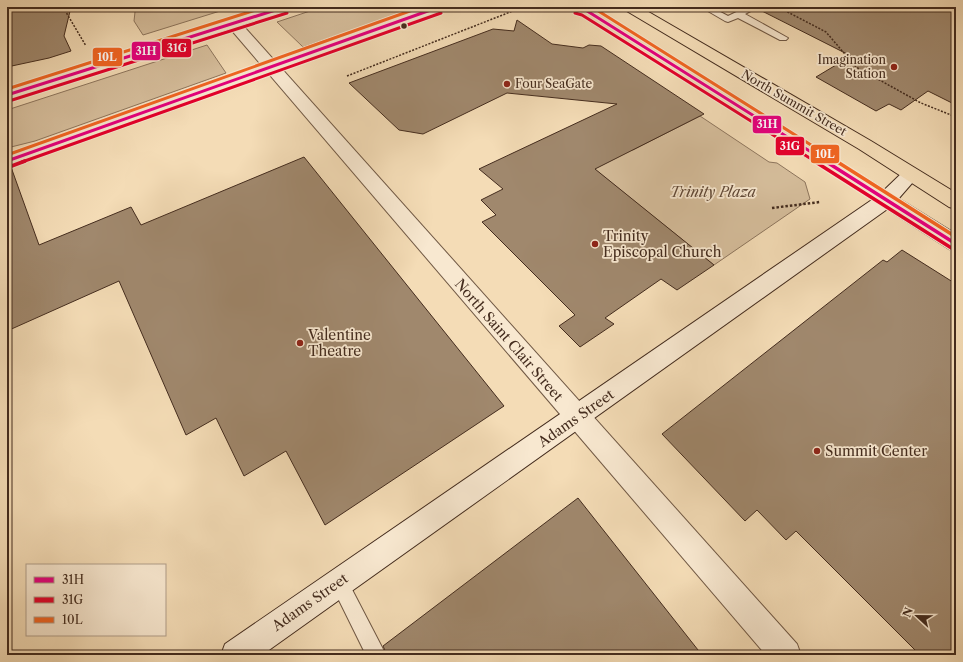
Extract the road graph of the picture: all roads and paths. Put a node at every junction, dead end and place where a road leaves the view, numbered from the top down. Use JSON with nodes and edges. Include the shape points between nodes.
{"nodes":[{"id":1,"x":63,"y":7,"type":"edge"},
{"id":2,"x":284,"y":7,"type":"edge"},
{"id":3,"x":439,"y":7,"type":"edge"},
{"id":4,"x":523,"y":7,"type":"edge"},
{"id":5,"x":630,"y":7,"type":"edge"},
{"id":6,"x":705,"y":7,"type":"edge"},
{"id":7,"x":754,"y":7,"type":"edge"},
{"id":8,"x":778,"y":7,"type":"edge"},
{"id":9,"x":580,"y":8,"type":"edge"},
{"id":10,"x":738,"y":14,"type":"junction"},
{"id":11,"x":233,"y":23,"type":"junction"},
{"id":12,"x":783,"y":38,"type":"dead end"},
{"id":13,"x":87,"y":47,"type":"dead end"},
{"id":14,"x":271,"y":67,"type":"junction"},
{"id":15,"x":347,"y":76,"type":"dead end"},
{"id":16,"x":7,"y":95,"type":"edge"},
{"id":17,"x":956,"y":117,"type":"edge"},
{"id":18,"x":7,"y":161,"type":"edge"},
{"id":19,"x":911,"y":174,"type":"junction"},
{"id":20,"x":886,"y":200,"type":"junction"},
{"id":21,"x":820,"y":202,"type":"dead end"},
{"id":22,"x":956,"y":202,"type":"edge"},
{"id":23,"x":772,"y":208,"type":"dead end"},
{"id":24,"x":956,"y":244,"type":"edge"},
{"id":25,"x":577,"y":418,"type":"junction"},
{"id":26,"x":339,"y":582,"type":"junction"},
{"id":27,"x":780,"y":653,"type":"edge"},
{"id":28,"x":236,"y":655,"type":"edge"},
{"id":29,"x":376,"y":655,"type":"edge"}],
"edges":[{"from":1,"to":13,"type":"path"},
{"from":2,"to":11,"type":"street"},
{"from":3,"to":14,"type":"street"},
{"from":4,"to":15,"type":"path"},
{"from":5,"to":19,"type":"main road","name":"North Summit Street"},
{"from":6,"to":10,"type":"lane","via":[[728,19]]},
{"from":7,"to":10,"type":"lane"},
{"from":8,"to":17,"type":"path","via":[[826,32],[856,67],[921,103]]},
{"from":9,"to":20,"type":"main road"},
{"from":10,"to":12,"type":"lane"},
{"from":11,"to":14,"type":"street","name":"North Saint Clair Street"},
{"from":11,"to":16,"type":"street"},
{"from":14,"to":18,"type":"street"},
{"from":14,"to":25,"type":"street","name":"North Saint Clair Street"},
{"from":19,"to":20,"type":"street","name":"Adams Street"},
{"from":19,"to":22,"type":"main road","name":"North Summit Street"},
{"from":20,"to":24,"type":"main road"},
{"from":20,"to":25,"type":"street","name":"Adams Street"},
{"from":21,"to":23,"type":"path"},
{"from":25,"to":26,"type":"street","name":"Adams Street"},
{"from":25,"to":27,"type":"street","name":"North Saint Clair Street"},
{"from":26,"to":28,"type":"street","name":"Adams Street"},
{"from":26,"to":29,"type":"lane"}]}
